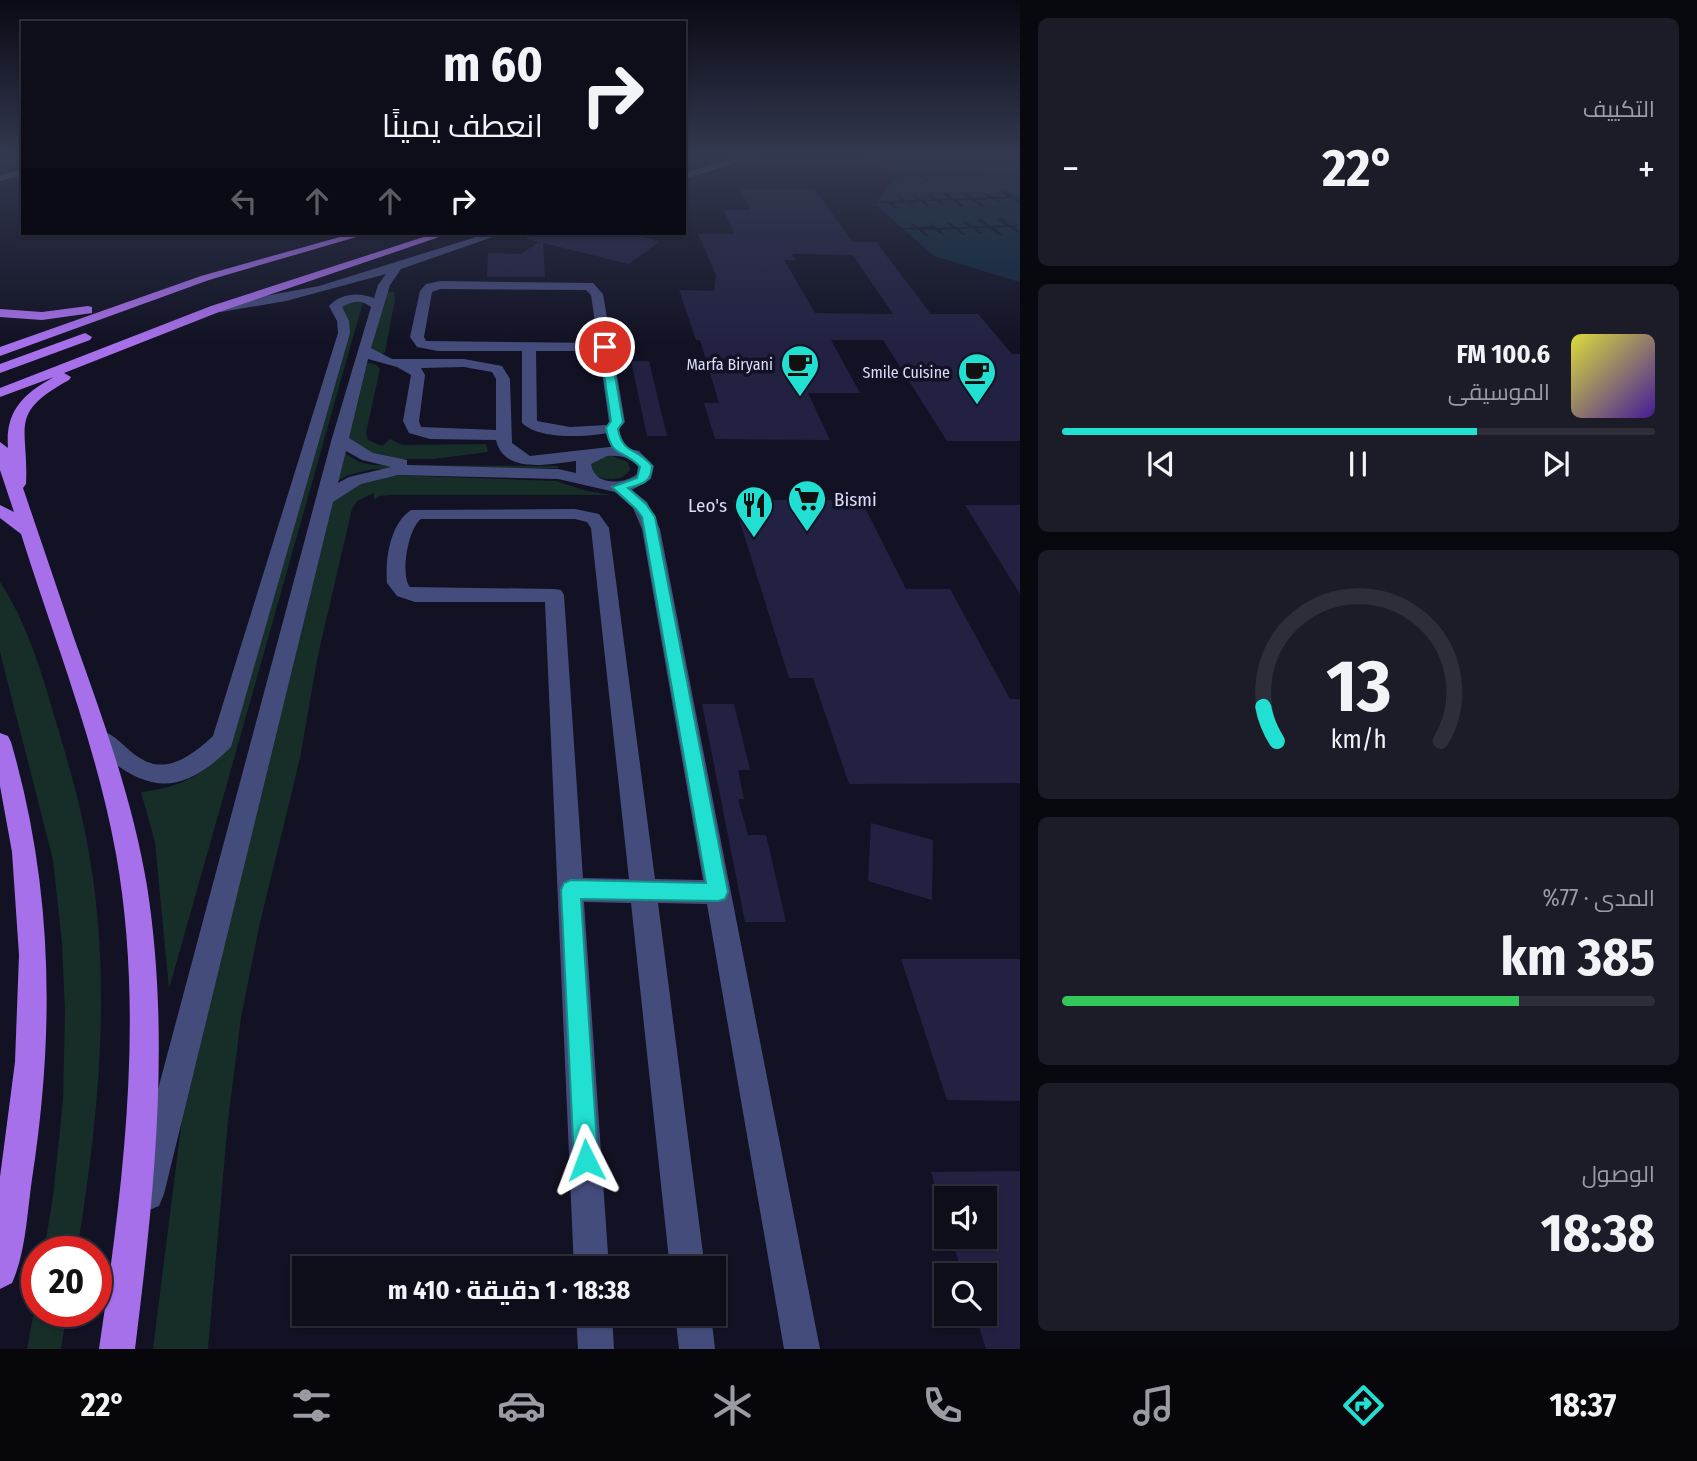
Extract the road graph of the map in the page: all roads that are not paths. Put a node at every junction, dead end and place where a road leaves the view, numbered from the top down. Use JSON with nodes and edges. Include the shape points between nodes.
{"nodes":[{"id":1,"x":357,"y":235,"type":"edge"},
{"id":2,"x":440,"y":235,"type":"edge"},
{"id":3,"x":493,"y":235,"type":"edge"},
{"id":4,"x":274,"y":257,"type":"junction"},
{"id":5,"x":397,"y":267,"type":"junction"},
{"id":6,"x":205,"y":278,"type":"junction"},
{"id":7,"x":377,"y":306,"type":"junction"},
{"id":8,"x":215,"y":309,"type":"junction"},
{"id":9,"x":0,"y":313,"type":"edge"},
{"id":10,"x":125,"y":321,"type":"dead end"},
{"id":11,"x":101,"y":331,"type":"dead end"},
{"id":12,"x":131,"y":341,"type":"junction"},
{"id":13,"x":529,"y":347,"type":"junction"},
{"id":14,"x":605,"y":347,"type":"junction"},
{"id":15,"x":363,"y":349,"type":"junction"},
{"id":16,"x":0,"y":352,"type":"edge"},
{"id":17,"x":399,"y":363,"type":"junction"},
{"id":18,"x":0,"y":369,"type":"edge"},
{"id":19,"x":0,"y":393,"type":"edge"},
{"id":20,"x":605,"y":429,"type":"junction"},
{"id":21,"x":504,"y":435,"type":"junction"},
{"id":22,"x":340,"y":438,"type":"junction"},
{"id":23,"x":0,"y":447,"type":"edge"},
{"id":24,"x":624,"y":452,"type":"junction"},
{"id":25,"x":595,"y":454,"type":"junction"},
{"id":26,"x":527,"y":461,"type":"junction"},
{"id":27,"x":606,"y":485,"type":"junction"},
{"id":28,"x":8,"y":502,"type":"edge"},
{"id":29,"x":324,"y":502,"type":"junction"},
{"id":30,"x":99,"y":738,"type":"junction"},
{"id":31,"x":0,"y":742,"type":"edge"},
{"id":32,"x":571,"y":890,"type":"junction"},
{"id":33,"x":643,"y":891,"type":"junction"},
{"id":34,"x":718,"y":892,"type":"junction"},
{"id":35,"x":591,"y":1256,"type":"edge"},
{"id":36,"x":686,"y":1256,"type":"edge"},
{"id":37,"x":130,"y":1264,"type":"junction"},
{"id":38,"x":0,"y":1271,"type":"edge"},
{"id":39,"x":595,"y":1326,"type":"edge"},
{"id":40,"x":694,"y":1326,"type":"edge"},
{"id":41,"x":117,"y":1349,"type":"edge"},
{"id":42,"x":596,"y":1349,"type":"edge"},
{"id":43,"x":697,"y":1349,"type":"edge"},
{"id":44,"x":802,"y":1349,"type":"edge"}],
"edges":[{"from":1,"to":4,"type":"main road"},
{"from":2,"to":8,"type":"main road"},
{"from":3,"to":5,"type":"street"},
{"from":4,"to":6,"type":"main road"},
{"from":4,"to":10,"type":"main road","via":[[229,283]]},
{"from":5,"to":7,"type":"street","via":[[387,278]]},
{"from":5,"to":8,"type":"street","via":[[272,300]]},
{"from":6,"to":9,"type":"main road","via":[[84,311],[42,316]]},
{"from":6,"to":16,"type":"main road"},
{"from":7,"to":15,"type":"street"},
{"from":7,"to":30,"type":"street","via":[[363,298],[346,299],[335,306],[344,334],[223,741],[187,769],[163,774],[141,771]]},
{"from":8,"to":12,"type":"main road"},
{"from":11,"to":18,"type":"main road"},
{"from":12,"to":19,"type":"main road"},
{"from":12,"to":28,"type":"main road","via":[[56,381],[28,403],[15,427],[19,473]]},
{"from":13,"to":14,"type":"street"},
{"from":13,"to":14,"type":"street","via":[[422,344],[417,337],[427,289],[580,279],[597,294]]},
{"from":13,"to":20,"type":"street","via":[[530,423],[548,430]]},
{"from":14,"to":20,"type":"street","via":[[617,422]]},
{"from":15,"to":17,"type":"street","via":[[376,358]]},
{"from":15,"to":22,"type":"street"},
{"from":17,"to":21,"type":"street","via":[[471,362],[497,369],[503,379]]},
{"from":17,"to":21,"type":"street","via":[[418,375],[411,421],[414,430]]},
{"from":20,"to":24,"type":"street"},
{"from":20,"to":25,"type":"street"},
{"from":21,"to":26,"type":"street","via":[[508,450]]},
{"from":22,"to":26,"type":"street","via":[[357,452],[386,462]]},
{"from":22,"to":29,"type":"street"},
{"from":23,"to":28,"type":"main road"},
{"from":24,"to":25,"type":"street"},
{"from":24,"to":27,"type":"street","via":[[643,461],[645,476],[635,484]]},
{"from":25,"to":26,"type":"street"},
{"from":25,"to":27,"type":"street","via":[[586,458],[582,468],[588,478]]},
{"from":27,"to":29,"type":"street","via":[[558,474],[398,470],[355,480]]},
{"from":27,"to":34,"type":"street","via":[[636,501],[648,517]]},
{"from":28,"to":30,"type":"main road","via":[[27,530]]},
{"from":29,"to":37,"type":"street"},
{"from":30,"to":37,"type":"main road","via":[[119,806],[134,887],[142,987],[142,1110]]},
{"from":31,"to":38,"type":"main road","via":[[25,852],[33,947],[29,1065]]},
{"from":32,"to":33,"type":"street"},
{"from":32,"to":33,"type":"street","via":[[554,595],[420,596],[401,591],[396,578],[404,526],[410,517],[425,513],[575,514],[598,523]]},
{"from":32,"to":35,"type":"street"},
{"from":33,"to":34,"type":"street"},
{"from":33,"to":36,"type":"street"},
{"from":34,"to":44,"type":"street"},
{"from":37,"to":41,"type":"main road"},
{"from":39,"to":42,"type":"street"},
{"from":40,"to":43,"type":"street"}]}
